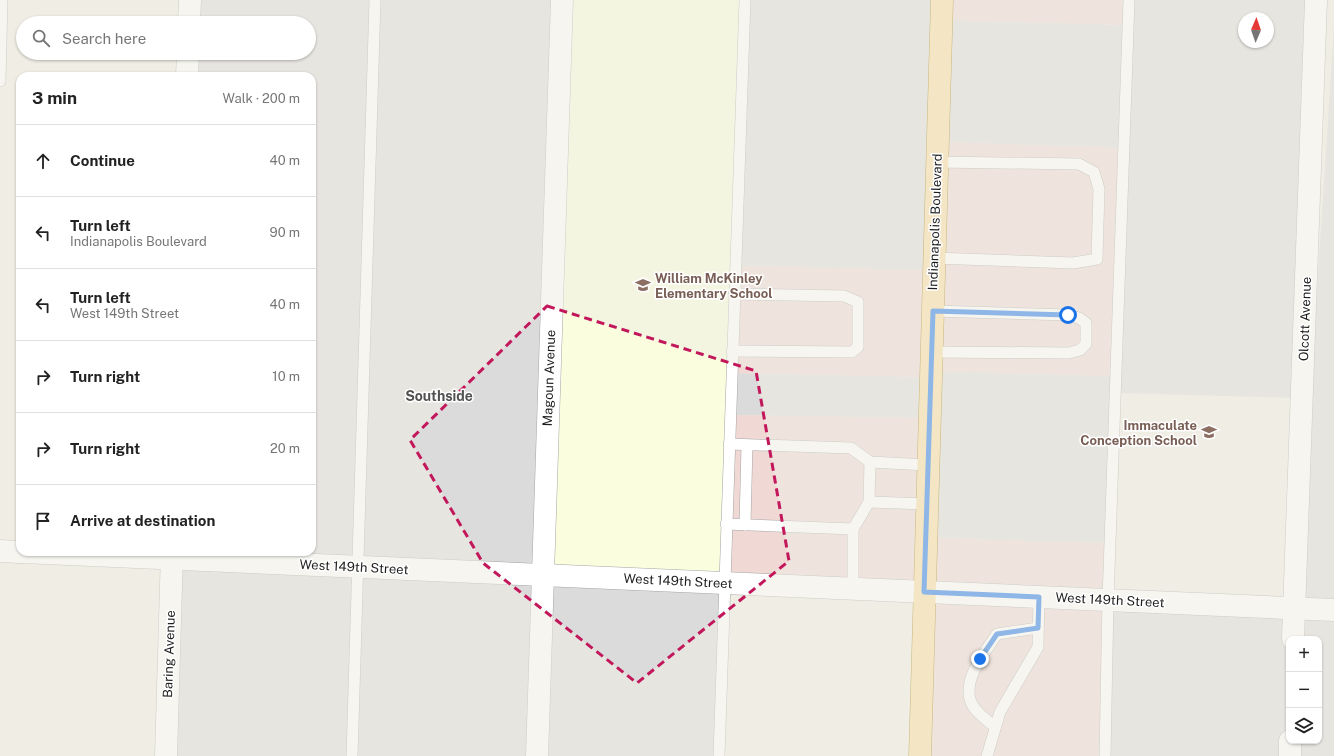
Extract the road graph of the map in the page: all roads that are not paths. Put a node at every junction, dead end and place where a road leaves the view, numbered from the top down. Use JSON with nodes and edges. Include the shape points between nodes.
{"nodes":[{"id":1,"x":2,"y":0,"type":"edge"},
{"id":2,"x":190,"y":0,"type":"edge"},
{"id":3,"x":375,"y":0,"type":"edge"},
{"id":4,"x":562,"y":0,"type":"edge"},
{"id":5,"x":745,"y":0,"type":"edge"},
{"id":6,"x":942,"y":0,"type":"edge"},
{"id":7,"x":1129,"y":0,"type":"edge"},
{"id":8,"x":1316,"y":0,"type":"edge"},
{"id":9,"x":189,"y":16,"type":"edge"},
{"id":10,"x":188,"y":60,"type":"edge"},
{"id":11,"x":187,"y":72,"type":"edge"},
{"id":12,"x":0,"y":81,"type":"edge"},
{"id":13,"x":937,"y":162,"type":"junction"},
{"id":14,"x":934,"y":258,"type":"junction"},
{"id":15,"x":734,"y":294,"type":"junction"},
{"id":16,"x":933,"y":311,"type":"junction"},
{"id":17,"x":732,"y":351,"type":"junction"},
{"id":18,"x":932,"y":352,"type":"junction"},
{"id":19,"x":729,"y":444,"type":"junction"},
{"id":20,"x":748,"y":445,"type":"junction"},
{"id":21,"x":870,"y":462,"type":"junction"},
{"id":22,"x":928,"y":465,"type":"junction"},
{"id":23,"x":869,"y":502,"type":"junction"},
{"id":24,"x":927,"y":504,"type":"junction"},
{"id":25,"x":726,"y":524,"type":"junction"},
{"id":26,"x":745,"y":525,"type":"junction"},
{"id":27,"x":854,"y":529,"type":"junction"},
{"id":28,"x":0,"y":551,"type":"edge"},
{"id":29,"x":16,"y":552,"type":"edge"},
{"id":30,"x":171,"y":556,"type":"edge"},
{"id":31,"x":186,"y":556,"type":"edge"},
{"id":32,"x":357,"y":567,"type":"junction"},
{"id":33,"x":543,"y":575,"type":"junction"},
{"id":34,"x":724,"y":583,"type":"junction"},
{"id":35,"x":853,"y":589,"type":"junction"},
{"id":36,"x":924,"y":592,"type":"junction"},
{"id":37,"x":1039,"y":597,"type":"junction"},
{"id":38,"x":1108,"y":600,"type":"junction"},
{"id":39,"x":1294,"y":609,"type":"junction"},
{"id":40,"x":1334,"y":610,"type":"edge"},
{"id":41,"x":1038,"y":628,"type":"junction"},
{"id":42,"x":1294,"y":636,"type":"edge"},
{"id":43,"x":995,"y":727,"type":"junction"},
{"id":44,"x":1290,"y":744,"type":"edge"},
{"id":45,"x":166,"y":756,"type":"edge"},
{"id":46,"x":352,"y":756,"type":"edge"},
{"id":47,"x":537,"y":756,"type":"edge"},
{"id":48,"x":718,"y":756,"type":"edge"},
{"id":49,"x":920,"y":756,"type":"edge"},
{"id":50,"x":988,"y":756,"type":"edge"},
{"id":51,"x":1105,"y":756,"type":"edge"},
{"id":52,"x":1290,"y":756,"type":"edge"}],
"edges":[{"from":1,"to":12,"type":"lane"},
{"from":2,"to":9,"type":"street"},
{"from":3,"to":32,"type":"lane"},
{"from":4,"to":33,"type":"street","name":"Magoun Avenue"},
{"from":5,"to":15,"type":"lane"},
{"from":6,"to":13,"type":"main road","name":"Indianapolis Boulevard"},
{"from":7,"to":38,"type":"lane"},
{"from":8,"to":39,"type":"street","name":"Olcott Avenue"},
{"from":10,"to":11,"type":"street"},
{"from":13,"to":14,"type":"main road","name":"Indianapolis Boulevard"},
{"from":13,"to":14,"type":"lane","via":[[1079,164],[1094,172],[1100,189],[1097,259],[1073,263]]},
{"from":14,"to":16,"type":"main road","name":"Indianapolis Boulevard"},
{"from":15,"to":17,"type":"lane"},
{"from":15,"to":17,"type":"lane","via":[[844,296],[858,302],[858,347],[852,352]]},
{"from":16,"to":18,"type":"main road","name":"Indianapolis Boulevard"},
{"from":16,"to":18,"type":"lane","via":[[1068,315],[1086,323],[1086,344],[1080,350],[1069,353]]},
{"from":17,"to":19,"type":"lane"},
{"from":18,"to":22,"type":"main road","name":"Indianapolis Boulevard"},
{"from":19,"to":20,"type":"lane"},
{"from":19,"to":25,"type":"lane"},
{"from":20,"to":21,"type":"lane","via":[[851,448]]},
{"from":20,"to":26,"type":"lane"},
{"from":21,"to":22,"type":"lane"},
{"from":21,"to":23,"type":"lane"},
{"from":22,"to":24,"type":"main road","name":"Indianapolis Boulevard"},
{"from":23,"to":24,"type":"lane"},
{"from":23,"to":27,"type":"lane"},
{"from":24,"to":36,"type":"main road","name":"Indianapolis Boulevard"},
{"from":25,"to":26,"type":"lane"},
{"from":25,"to":34,"type":"lane"},
{"from":26,"to":27,"type":"lane"},
{"from":27,"to":35,"type":"lane"},
{"from":28,"to":29,"type":"street","name":"West 149th Street"},
{"from":30,"to":45,"type":"street","name":"Baring Avenue"},
{"from":31,"to":32,"type":"street","name":"West 149th Street"},
{"from":32,"to":33,"type":"street","name":"West 149th Street"},
{"from":32,"to":46,"type":"lane"},
{"from":33,"to":34,"type":"street","name":"West 149th Street"},
{"from":33,"to":47,"type":"street","name":"Magoun Avenue"},
{"from":34,"to":35,"type":"street","name":"West 149th Street"},
{"from":34,"to":48,"type":"lane"},
{"from":35,"to":36,"type":"street","name":"West 149th Street"},
{"from":36,"to":37,"type":"street","name":"West 149th Street"},
{"from":36,"to":49,"type":"main road","name":"Indianapolis Boulevard"},
{"from":37,"to":38,"type":"street","name":"West 149th Street"},
{"from":37,"to":41,"type":"lane"},
{"from":38,"to":39,"type":"street","name":"West 149th Street"},
{"from":38,"to":51,"type":"lane"},
{"from":39,"to":40,"type":"street","name":"West 149th Street"},
{"from":39,"to":42,"type":"street","name":"Olcott Avenue"},
{"from":41,"to":43,"type":"lane","via":[[1038,647],[1000,712]]},
{"from":41,"to":43,"type":"lane","via":[[997,634],[975,669],[969,696],[973,707]]},
{"from":43,"to":50,"type":"lane"},
{"from":44,"to":52,"type":"street"}]}
